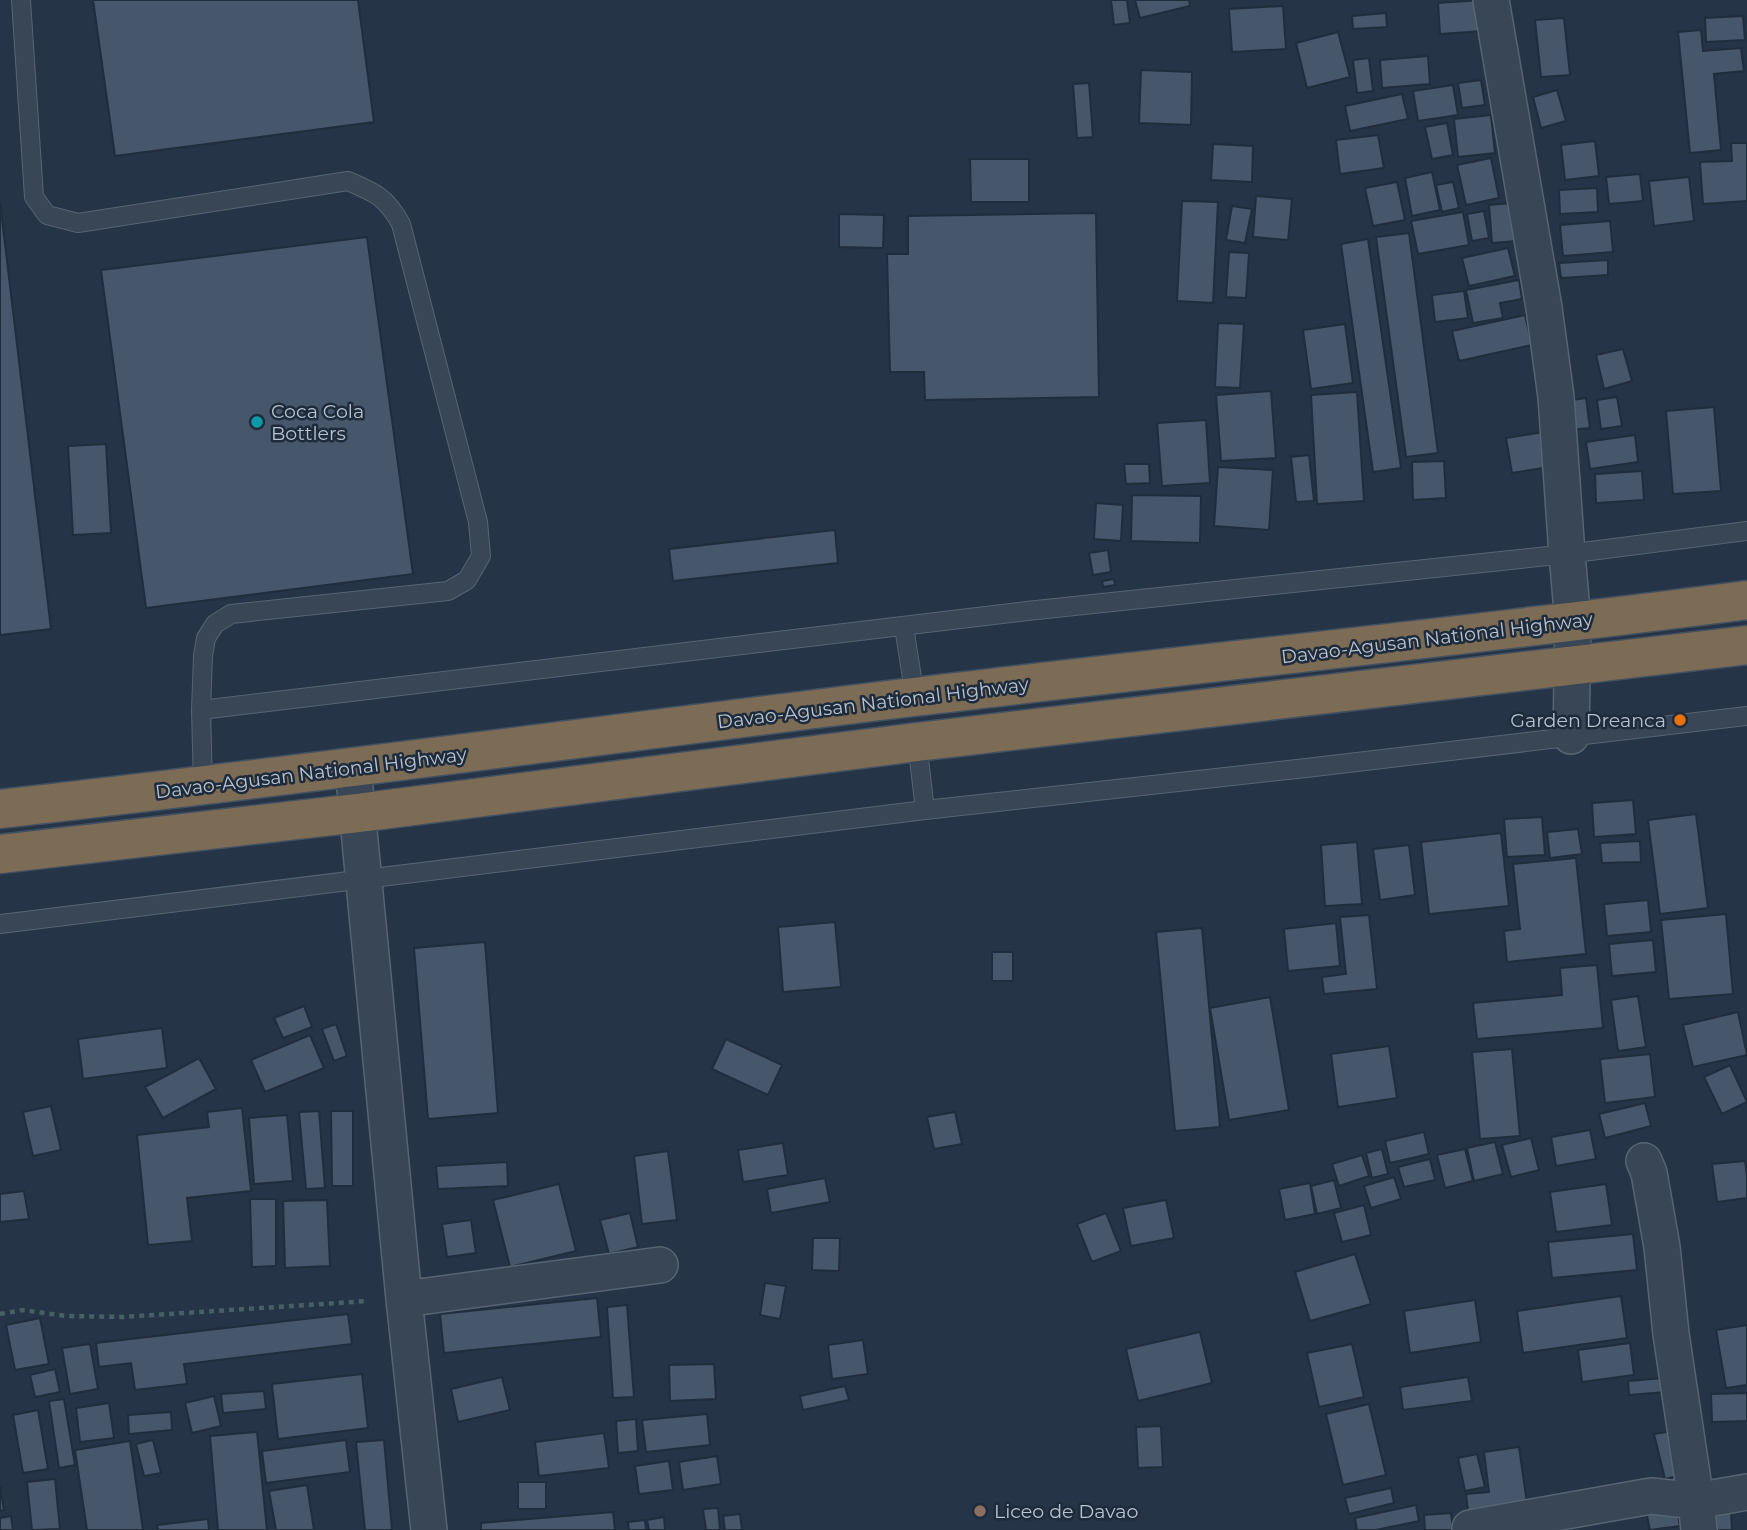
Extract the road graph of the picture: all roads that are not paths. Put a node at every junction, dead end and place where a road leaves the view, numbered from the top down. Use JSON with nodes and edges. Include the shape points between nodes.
{"nodes":[{"id":1,"x":21,"y":0,"type":"edge"},
{"id":2,"x":1491,"y":0,"type":"edge"},
{"id":3,"x":1747,"y":531,"type":"edge"},
{"id":4,"x":1567,"y":554,"type":"junction"},
{"id":5,"x":1747,"y":600,"type":"edge"},
{"id":6,"x":1573,"y":623,"type":"junction"},
{"id":7,"x":904,"y":627,"type":"junction"},
{"id":8,"x":1747,"y":645,"type":"edge"},
{"id":9,"x":1572,"y":667,"type":"junction"},
{"id":10,"x":915,"y":697,"type":"junction"},
{"id":11,"x":201,"y":710,"type":"junction"},
{"id":12,"x":1747,"y":716,"type":"edge"},
{"id":13,"x":1571,"y":736,"type":"junction"},
{"id":14,"x":917,"y":742,"type":"junction"},
{"id":15,"x":353,"y":768,"type":"junction"},
{"id":16,"x":203,"y":786,"type":"junction"},
{"id":17,"x":0,"y":809,"type":"edge"},
{"id":18,"x":925,"y":810,"type":"junction"},
{"id":19,"x":358,"y":813,"type":"junction"},
{"id":20,"x":0,"y":853,"type":"edge"},
{"id":21,"x":365,"y":879,"type":"junction"},
{"id":22,"x":0,"y":924,"type":"edge"},
{"id":23,"x":1644,"y":1161,"type":"dead end"},
{"id":24,"x":660,"y":1265,"type":"dead end"},
{"id":25,"x":404,"y":1299,"type":"junction"},
{"id":26,"x":1747,"y":1492,"type":"edge"},
{"id":27,"x":1697,"y":1515,"type":"edge"},
{"id":28,"x":1470,"y":1528,"type":"edge"},
{"id":29,"x":429,"y":1530,"type":"edge"}],
"edges":[{"from":1,"to":11,"type":"lane","via":[[34,197],[47,215],[78,223],[348,181],[391,205],[401,225],[478,522],[481,556],[467,580],[448,591],[231,614],[215,624],[206,638]]},
{"from":2,"to":4,"type":"street","via":[[1548,334]]},
{"from":3,"to":4,"type":"lane"},
{"from":4,"to":6,"type":"street"},
{"from":4,"to":7,"type":"lane"},
{"from":5,"to":6,"type":"highway","name":"Davao-Agusan National Highway"},
{"from":6,"to":9,"type":"street"},
{"from":6,"to":10,"type":"highway","name":"Davao-Agusan National Highway"},
{"from":7,"to":10,"type":"lane"},
{"from":7,"to":11,"type":"lane"},
{"from":8,"to":9,"type":"highway"},
{"from":9,"to":13,"type":"street"},
{"from":9,"to":14,"type":"highway"},
{"from":10,"to":15,"type":"highway","name":"Davao-Agusan National Highway"},
{"from":11,"to":16,"type":"lane"},
{"from":12,"to":13,"type":"lane"},
{"from":13,"to":18,"type":"lane"},
{"from":14,"to":18,"type":"lane"},
{"from":14,"to":19,"type":"highway"},
{"from":15,"to":16,"type":"highway","name":"Davao-Agusan National Highway"},
{"from":15,"to":19,"type":"street"},
{"from":16,"to":17,"type":"highway","name":"Davao-Agusan National Highway"},
{"from":18,"to":21,"type":"lane"},
{"from":19,"to":20,"type":"highway"},
{"from":19,"to":21,"type":"street"},
{"from":21,"to":22,"type":"lane"},
{"from":21,"to":25,"type":"street"},
{"from":23,"to":27,"type":"street","via":[[1662,1247]]},
{"from":24,"to":25,"type":"street"},
{"from":25,"to":29,"type":"street"},
{"from":26,"to":27,"type":"street"},
{"from":27,"to":28,"type":"street","via":[[1651,1496]]}]}
